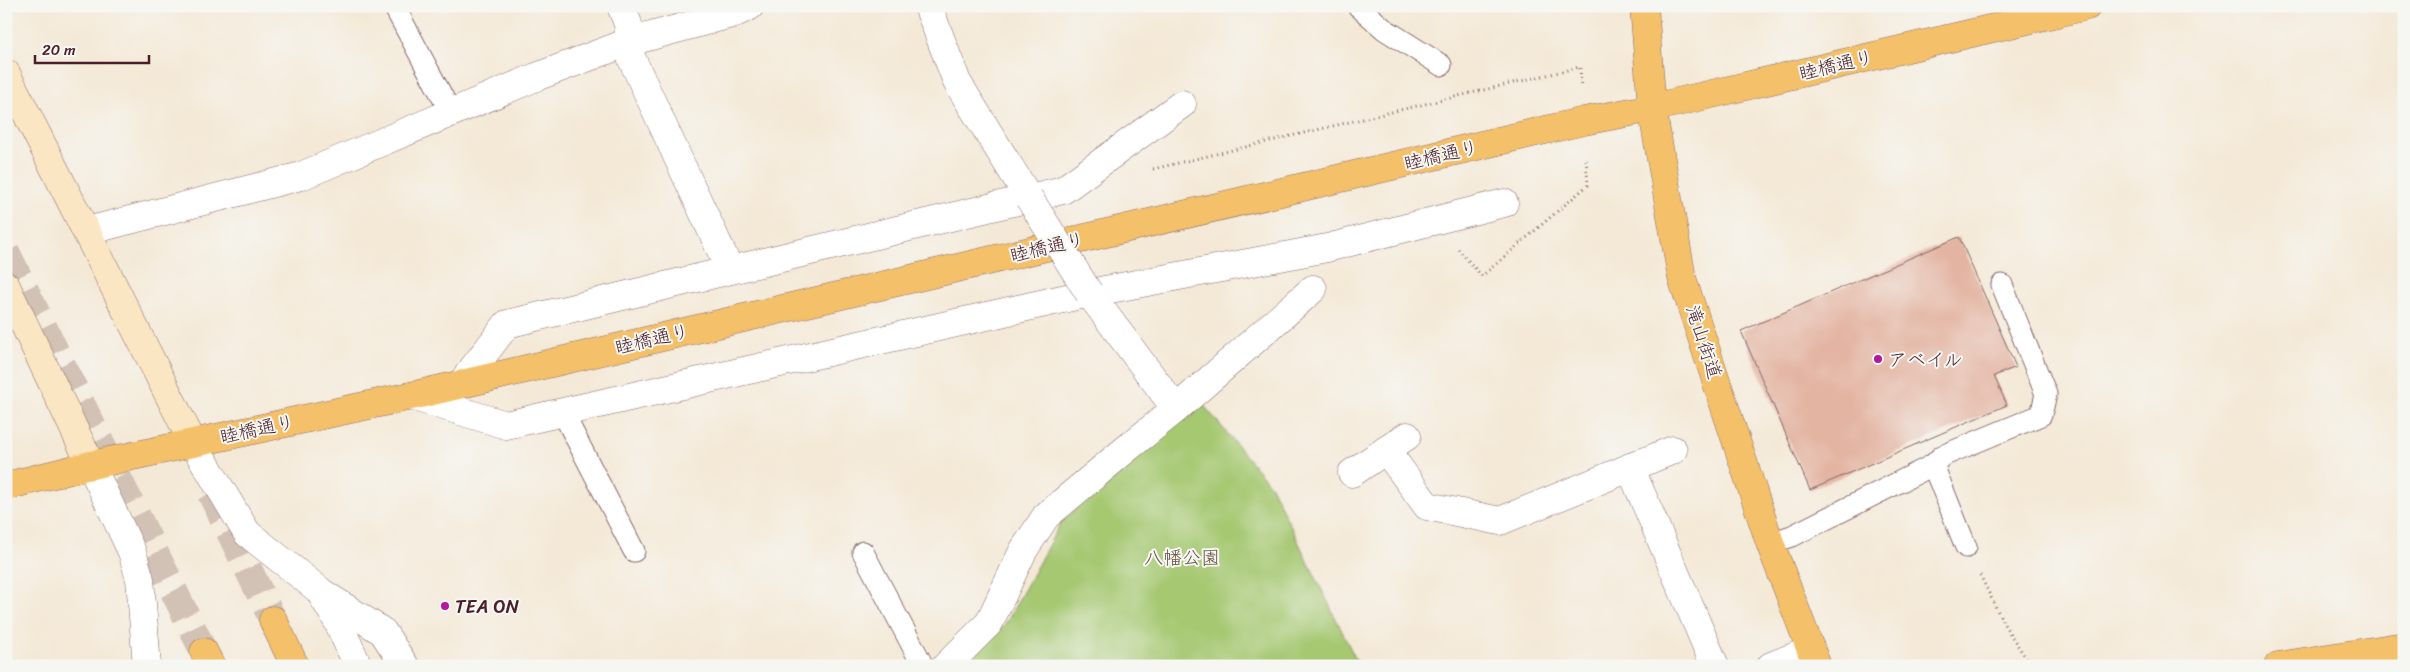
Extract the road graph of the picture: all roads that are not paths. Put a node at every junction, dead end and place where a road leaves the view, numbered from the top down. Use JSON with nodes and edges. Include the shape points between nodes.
{"nodes":[{"id":1,"x":394,"y":6,"type":"edge"},
{"id":2,"x":621,"y":6,"type":"edge"},
{"id":3,"x":750,"y":6,"type":"edge"},
{"id":4,"x":928,"y":6,"type":"edge"},
{"id":5,"x":1358,"y":6,"type":"edge"},
{"id":6,"x":1644,"y":6,"type":"edge"},
{"id":7,"x":2086,"y":6,"type":"edge"},
{"id":8,"x":629,"y":42,"type":"junction"},
{"id":9,"x":1441,"y":65,"type":"dead end"},
{"id":10,"x":6,"y":73,"type":"edge"},
{"id":11,"x":1182,"y":104,"type":"dead end"},
{"id":12,"x":1652,"y":108,"type":"junction"},
{"id":13,"x":451,"y":113,"type":"junction"},
{"id":14,"x":1029,"y":198,"type":"junction"},
{"id":15,"x":1504,"y":204,"type":"dead end"},
{"id":16,"x":87,"y":231,"type":"junction"},
{"id":17,"x":730,"y":270,"type":"junction"},
{"id":18,"x":2002,"y":285,"type":"dead end"},
{"id":19,"x":6,"y":286,"type":"edge"},
{"id":20,"x":1313,"y":289,"type":"dead end"},
{"id":21,"x":1089,"y":293,"type":"junction"},
{"id":22,"x":461,"y":384,"type":"junction"},
{"id":23,"x":411,"y":396,"type":"junction"},
{"id":24,"x":1176,"y":409,"type":"junction"},
{"id":25,"x":563,"y":412,"type":"junction"},
{"id":26,"x":193,"y":443,"type":"junction"},
{"id":27,"x":1673,"y":450,"type":"dead end"},
{"id":28,"x":91,"y":465,"type":"junction"},
{"id":29,"x":1933,"y":465,"type":"junction"},
{"id":30,"x":1630,"y":467,"type":"junction"},
{"id":31,"x":1352,"y":473,"type":"dead end"},
{"id":32,"x":6,"y":486,"type":"edge"},
{"id":33,"x":1770,"y":543,"type":"junction"},
{"id":34,"x":1966,"y":547,"type":"road end"},
{"id":35,"x":634,"y":550,"type":"dead end"},
{"id":36,"x":863,"y":552,"type":"dead end"},
{"id":37,"x":319,"y":590,"type":"junction"},
{"id":38,"x":274,"y":620,"type":"tunnel mouth"},
{"id":39,"x":2404,"y":646,"type":"edge"},
{"id":40,"x":1814,"y":658,"type":"edge"},
{"id":41,"x":147,"y":666,"type":"edge"},
{"id":42,"x":296,"y":666,"type":"edge"},
{"id":43,"x":358,"y":666,"type":"edge"},
{"id":44,"x":405,"y":666,"type":"edge"},
{"id":45,"x":923,"y":666,"type":"edge"},
{"id":46,"x":946,"y":666,"type":"edge"},
{"id":47,"x":1715,"y":666,"type":"edge"},
{"id":48,"x":1772,"y":666,"type":"edge"},
{"id":49,"x":2278,"y":666,"type":"edge"}],
"edges":[{"from":1,"to":13,"type":"lane"},
{"from":2,"to":8,"type":"street","via":[[628,24]]},
{"from":3,"to":8,"type":"street"},
{"from":4,"to":14,"type":"street","via":[[957,82]]},
{"from":5,"to":9,"type":"lane","via":[[1384,29]]},
{"from":6,"to":12,"type":"main road","name":"滝山街道"},
{"from":7,"to":12,"type":"main road","name":"睦橋通り"},
{"from":8,"to":13,"type":"street"},
{"from":8,"to":17,"type":"street","via":[[631,57]]},
{"from":10,"to":16,"type":"street"},
{"from":11,"to":14,"type":"street","via":[[1063,190]]},
{"from":12,"to":22,"type":"main road","name":"睦橋通り","via":[[1584,121]]},
{"from":12,"to":33,"type":"main road","name":"滝山街道","via":[[1682,278]]},
{"from":13,"to":16,"type":"street","via":[[301,176]]},
{"from":14,"to":17,"type":"street"},
{"from":14,"to":21,"type":"street","bridge":true},
{"from":15,"to":21,"type":"street","via":[[1327,248]]},
{"from":16,"to":26,"type":"street"},
{"from":17,"to":22,"type":"street","via":[[507,324]]},
{"from":18,"to":29,"type":"lane","via":[[2046,394],[2041,415],[1942,456]]},
{"from":19,"to":28,"type":"street"},
{"from":20,"to":24,"type":"street"},
{"from":21,"to":24,"type":"street"},
{"from":21,"to":25,"type":"street"},
{"from":22,"to":23,"type":"main road","name":"睦橋通り"},
{"from":23,"to":25,"type":"street","via":[[506,425]]},
{"from":23,"to":26,"type":"main road","name":"睦橋通り"},
{"from":24,"to":46,"type":"street","via":[[1046,516],[1023,551],[990,624]]},
{"from":25,"to":35,"type":"lane"},
{"from":26,"to":28,"type":"main road","name":"睦橋通り"},
{"from":26,"to":37,"type":"street","via":[[247,533]]},
{"from":27,"to":30,"type":"street"},
{"from":28,"to":32,"type":"main road","name":"睦橋通り"},
{"from":28,"to":41,"type":"street","via":[[132,552],[140,579]]},
{"from":29,"to":33,"type":"lane","via":[[1792,536]]},
{"from":29,"to":34,"type":"lane"},
{"from":30,"to":31,"type":"street","via":[[1500,521],[1427,506],[1396,443]]},
{"from":30,"to":47,"type":"street"},
{"from":33,"to":40,"type":"main road","name":"滝山街道"},
{"from":36,"to":45,"type":"lane"},
{"from":37,"to":43,"type":"street"},
{"from":37,"to":44,"type":"street","via":[[383,632]]},
{"from":38,"to":42,"type":"main road"},
{"from":39,"to":49,"type":"main road"},
{"from":40,"to":48,"type":"street"}]}
